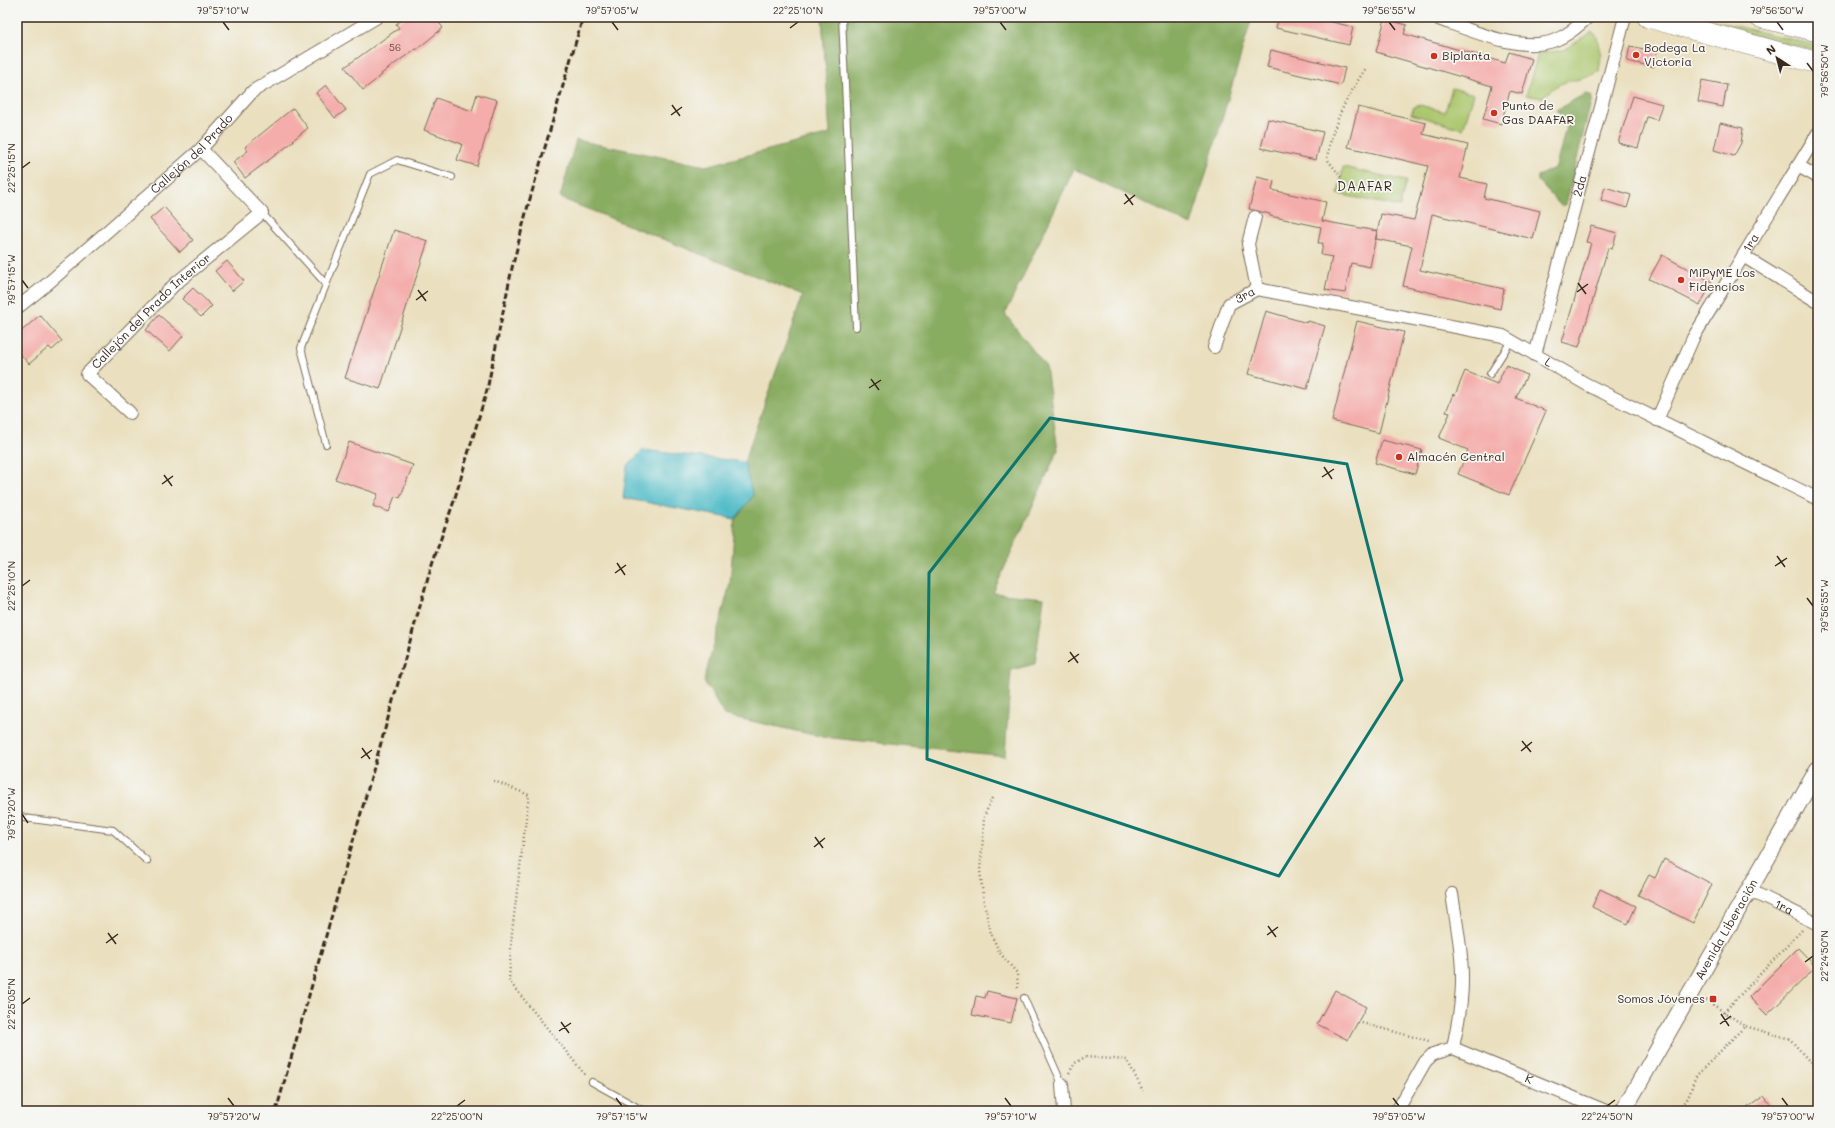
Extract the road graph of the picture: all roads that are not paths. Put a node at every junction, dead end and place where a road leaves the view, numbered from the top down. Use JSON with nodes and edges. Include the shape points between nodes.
{"nodes":[{"id":1,"x":377,"y":17,"type":"edge"},
{"id":2,"x":842,"y":17,"type":"edge"},
{"id":3,"x":1433,"y":17,"type":"edge"},
{"id":4,"x":1588,"y":17,"type":"edge"},
{"id":5,"x":1625,"y":17,"type":"edge"},
{"id":6,"x":1648,"y":17,"type":"edge"},
{"id":7,"x":1760,"y":17,"type":"edge"},
{"id":8,"x":1818,"y":31,"type":"edge"},
{"id":9,"x":1818,"y":63,"type":"edge"},
{"id":10,"x":1818,"y":133,"type":"edge"},
{"id":11,"x":201,"y":149,"type":"junction"},
{"id":12,"x":1798,"y":166,"type":"junction"},
{"id":13,"x":452,"y":177,"type":"dead end"},
{"id":14,"x":1818,"y":177,"type":"edge"},
{"id":15,"x":262,"y":213,"type":"junction"},
{"id":16,"x":1255,"y":217,"type":"dead end"},
{"id":17,"x":1743,"y":256,"type":"junction"},
{"id":18,"x":326,"y":284,"type":"junction"},
{"id":19,"x":1257,"y":289,"type":"junction"},
{"id":20,"x":1818,"y":302,"type":"edge"},
{"id":21,"x":17,"y":308,"type":"edge"},
{"id":22,"x":856,"y":327,"type":"dead end"},
{"id":23,"x":1511,"y":341,"type":"junction"},
{"id":24,"x":1214,"y":347,"type":"dead end"},
{"id":25,"x":1535,"y":355,"type":"junction"},
{"id":26,"x":1490,"y":374,"type":"dead end"},
{"id":27,"x":130,"y":413,"type":"dead end"},
{"id":28,"x":1657,"y":420,"type":"junction"},
{"id":29,"x":326,"y":444,"type":"dead end"},
{"id":30,"x":1818,"y":500,"type":"edge"},
{"id":31,"x":1818,"y":769,"type":"edge"},
{"id":32,"x":17,"y":813,"type":"edge"},
{"id":33,"x":147,"y":861,"type":"dead end"},
{"id":34,"x":1749,"y":890,"type":"junction"},
{"id":35,"x":1452,"y":894,"type":"dead end"},
{"id":36,"x":1815,"y":923,"type":"edge"},
{"id":37,"x":1024,"y":998,"type":"road end"},
{"id":38,"x":1453,"y":1048,"type":"junction"},
{"id":39,"x":592,"y":1082,"type":"road end"},
{"id":40,"x":1062,"y":1084,"type":"joint"},
{"id":41,"x":644,"y":1111,"type":"edge"},
{"id":42,"x":1064,"y":1111,"type":"edge"},
{"id":43,"x":1397,"y":1111,"type":"edge"},
{"id":44,"x":1606,"y":1111,"type":"edge"},
{"id":45,"x":1623,"y":1111,"type":"edge"}],
"edges":[{"from":1,"to":11,"type":"street","name":"Callejón del Prado","via":[[253,91]]},
{"from":2,"to":22,"type":"lane"},
{"from":3,"to":4,"type":"street","via":[[1501,39],[1527,44],[1552,41],[1573,31]]},
{"from":5,"to":25,"type":"street","name":"2da"},
{"from":6,"to":9,"type":"highway"},
{"from":7,"to":8,"type":"highway"},
{"from":10,"to":12,"type":"street","name":"1ra"},
{"from":11,"to":15,"type":"street"},
{"from":11,"to":21,"type":"street","name":"Callejón del Prado","via":[[46,286]]},
{"from":12,"to":14,"type":"street"},
{"from":12,"to":17,"type":"street","name":"1ra"},
{"from":13,"to":18,"type":"lane","via":[[397,160],[370,174]]},
{"from":15,"to":18,"type":"lane"},
{"from":15,"to":27,"type":"street","name":"Callejón del Prado Interior","via":[[175,284],[87,374]]},
{"from":16,"to":19,"type":"street","name":"3ra","via":[[1248,244]]},
{"from":17,"to":20,"type":"street"},
{"from":17,"to":28,"type":"street","name":"1ra","via":[[1693,338]]},
{"from":18,"to":29,"type":"lane","via":[[301,348]]},
{"from":19,"to":23,"type":"street","name":"L","via":[[1503,336]]},
{"from":19,"to":24,"type":"street","name":"3ra","via":[[1229,304]]},
{"from":23,"to":25,"type":"street","name":"L"},
{"from":23,"to":26,"type":"lane"},
{"from":25,"to":28,"type":"street","name":"L"},
{"from":28,"to":30,"type":"street","name":"L"},
{"from":31,"to":34,"type":"main road","name":"Avenida Liberación"},
{"from":32,"to":33,"type":"lane","via":[[24,818],[113,830]]},
{"from":34,"to":36,"type":"street","name":"1ra"},
{"from":34,"to":45,"type":"main road","name":"Avenida Liberación"},
{"from":35,"to":38,"type":"street","via":[[1462,978],[1462,998]]},
{"from":37,"to":40,"type":"lane"},
{"from":38,"to":43,"type":"street","via":[[1433,1054],[1424,1062]]},
{"from":38,"to":44,"type":"street","name":"K"},
{"from":39,"to":41,"type":"lane"},
{"from":40,"to":42,"type":"street"}]}
